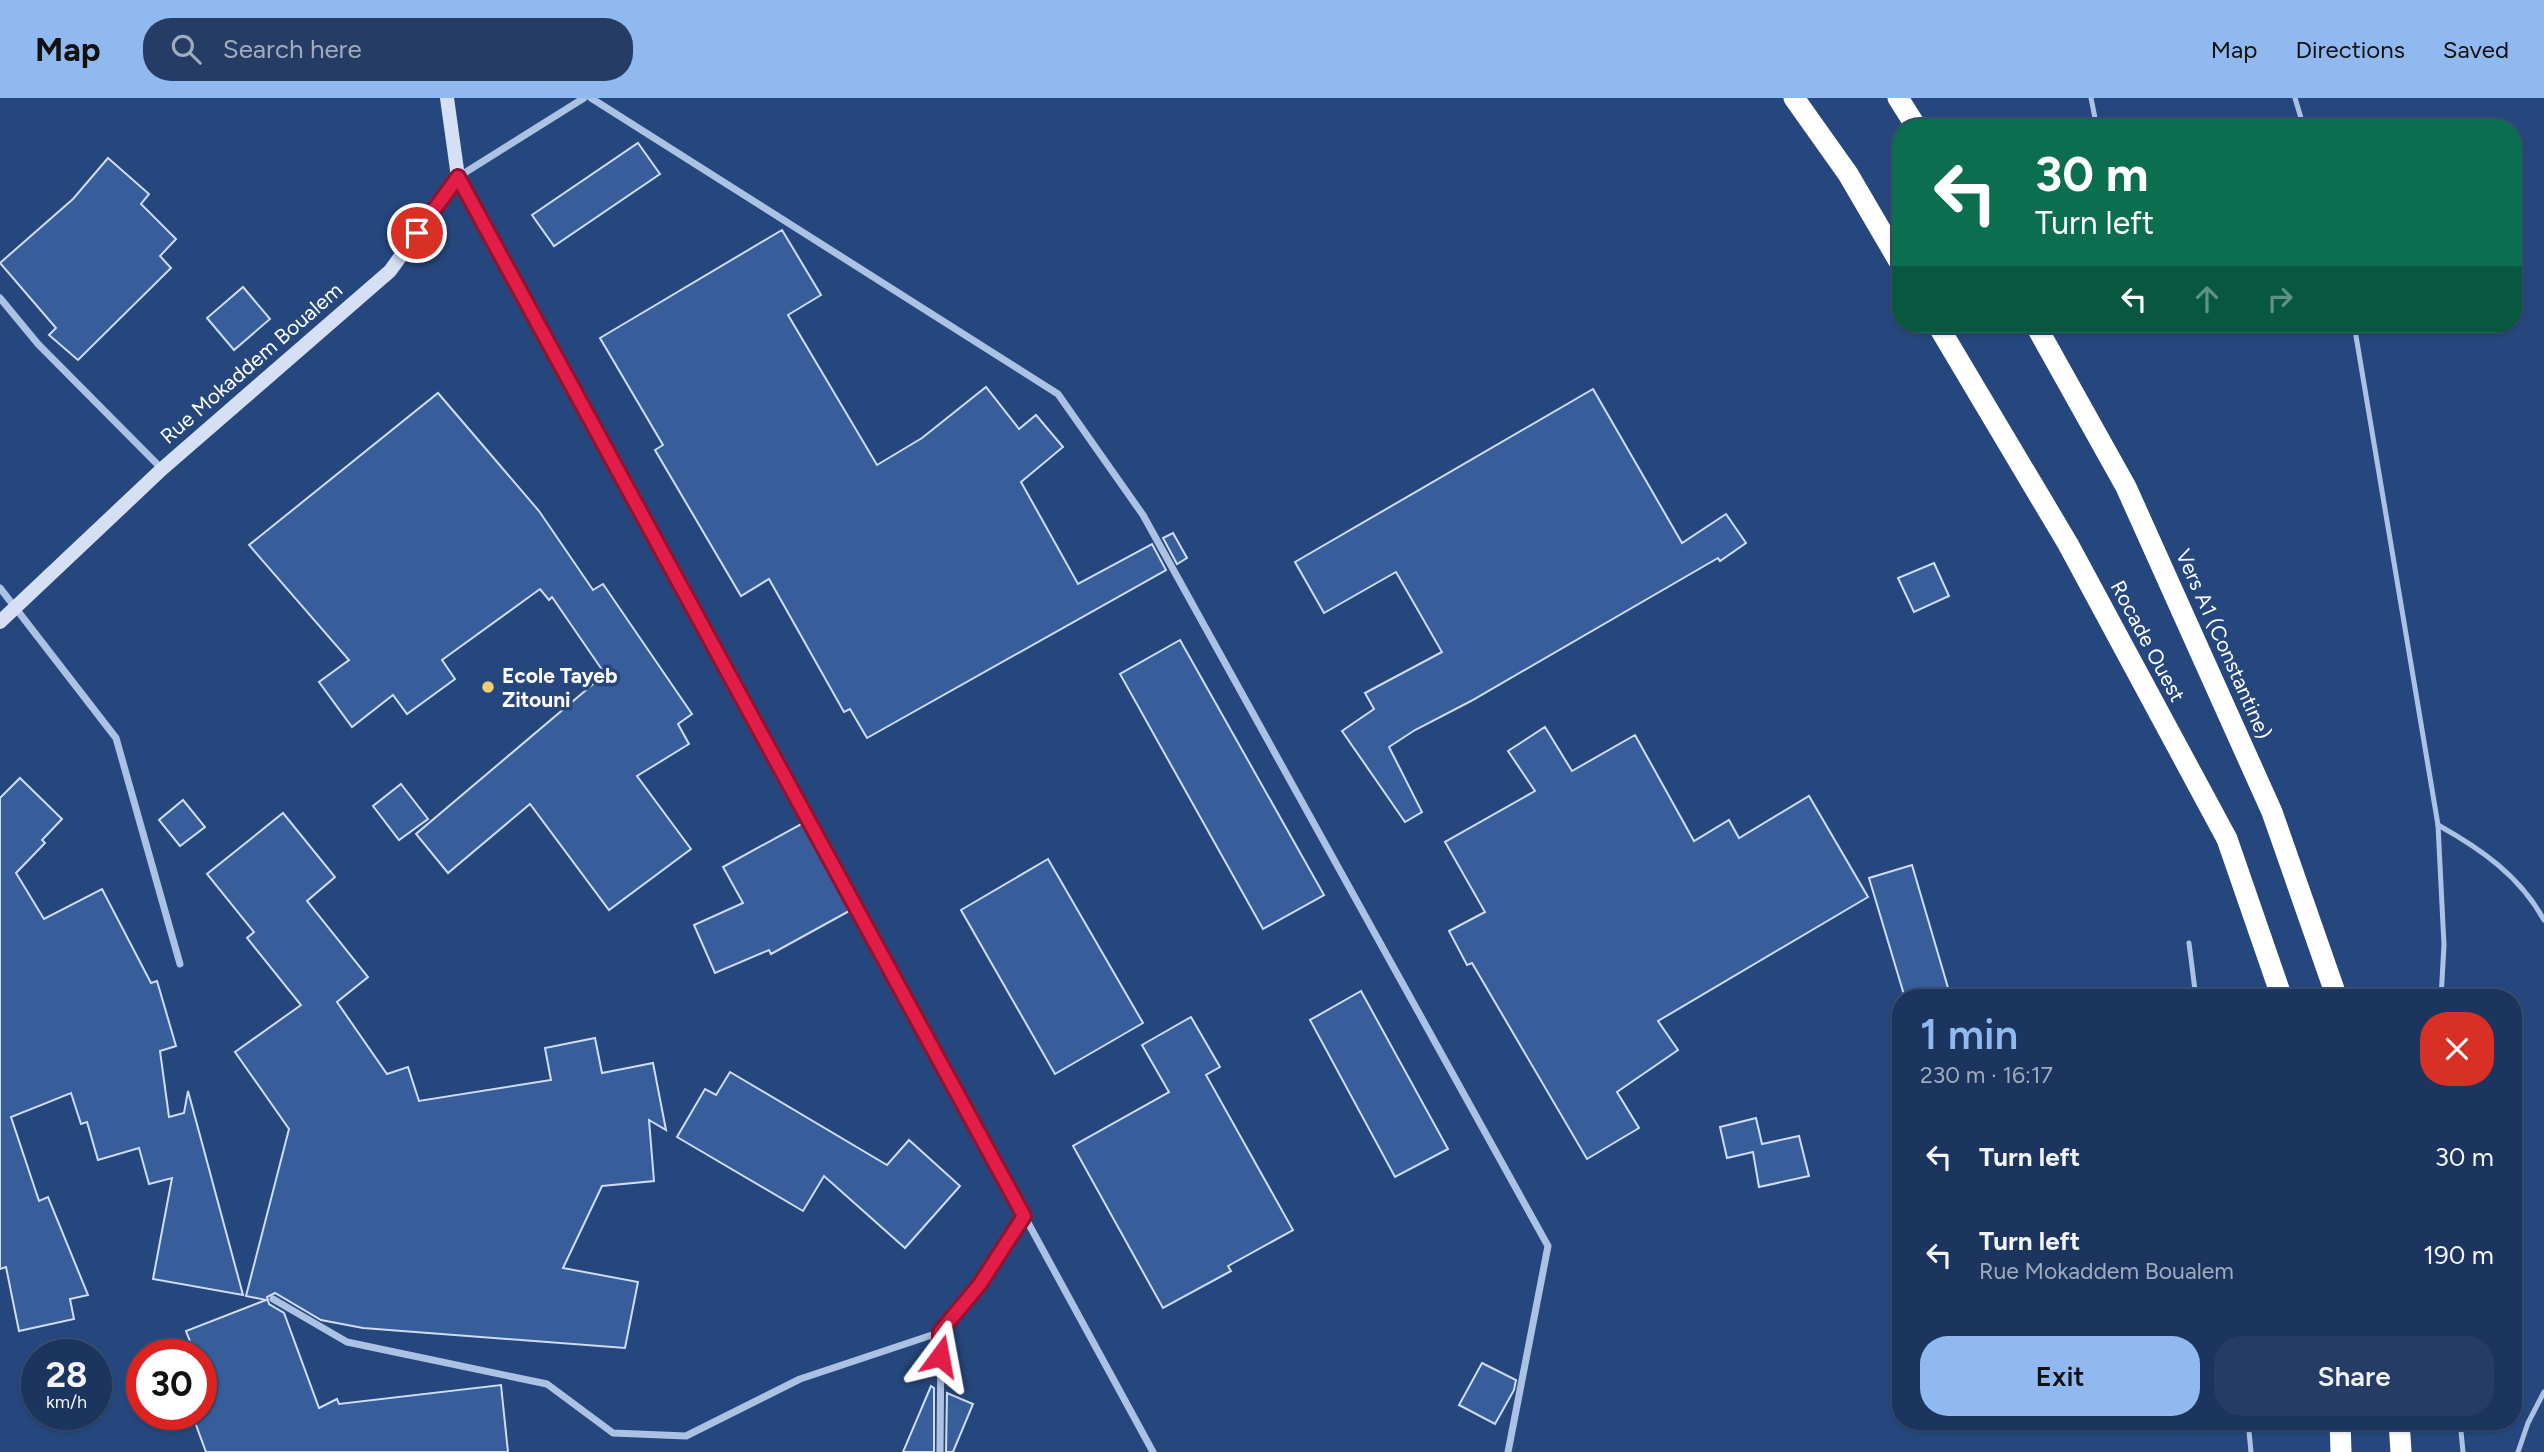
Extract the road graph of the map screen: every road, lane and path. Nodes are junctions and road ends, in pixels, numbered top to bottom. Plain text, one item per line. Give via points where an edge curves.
1 (447, 98) edge
2 (584, 98) edge
3 (591, 98) edge
4 (1794, 98) edge
5 (1898, 98) edge
6 (2091, 98) edge
7 (2295, 98) edge
8 (1911, 119) edge
9 (2095, 119) edge
10 (2301, 119) edge
11 (458, 177) junction
12 (1892, 250) edge
13 (0, 298) edge
14 (1942, 333) edge
15 (2040, 333) edge
16 (2356, 333) edge
17 (162, 469) junction
18 (0, 588) edge
19 (16, 607) junction
20 (0, 622) edge
21 (2438, 825) junction
22 (2544, 920) edge
23 (2189, 943) dead end
24 (180, 964) dead end
25 (2195, 989) edge
26 (2279, 989) edge
27 (2334, 989) edge
28 (2441, 989) edge
29 (1024, 1216) junction
30 (273, 1299) dead end
31 (940, 1332) junction
32 (2544, 1392) edge
33 (2249, 1430) edge
34 (2340, 1430) edge
35 (2400, 1430) edge
36 (2460, 1430) edge
37 (940, 1452) edge
38 (1153, 1452) edge
39 (1508, 1452) edge
40 (2251, 1452) edge
41 (2341, 1452) edge
42 (2401, 1452) edge
43 (2463, 1452) edge
44 (2518, 1452) edge

1 - 11 street
2 - 11 street
3 - 39 street via 1058,394 1143,515 1548,1246
4 - 12 highway
5 - 8 highway
6 - 9 lane
7 - 10 lane
11 - 17 street, Rue Mokaddem Boualem via 390,271
11 - 29 street
13 - 17 street via 38,344
14 - 26 highway, Rocade Ouest via 2068,544 2227,839
15 - 27 highway, Vers A1 (Constantine) via 2126,487 2273,812
16 - 21 lane
17 - 19 street, Rue Mokaddem Boualem
18 - 19 street
19 - 20 street, Rue Mokaddem Boualem
19 - 24 street via 116,738
21 - 22 lane via 2496,862
21 - 28 lane
23 - 25 lane
29 - 31 street via 980,1284
29 - 38 street
30 - 31 street via 347,1342 547,1384 613,1433 686,1436 800,1379
31 - 37 street
32 - 44 lane
33 - 40 lane
34 - 41 highway
35 - 42 highway
36 - 43 lane

